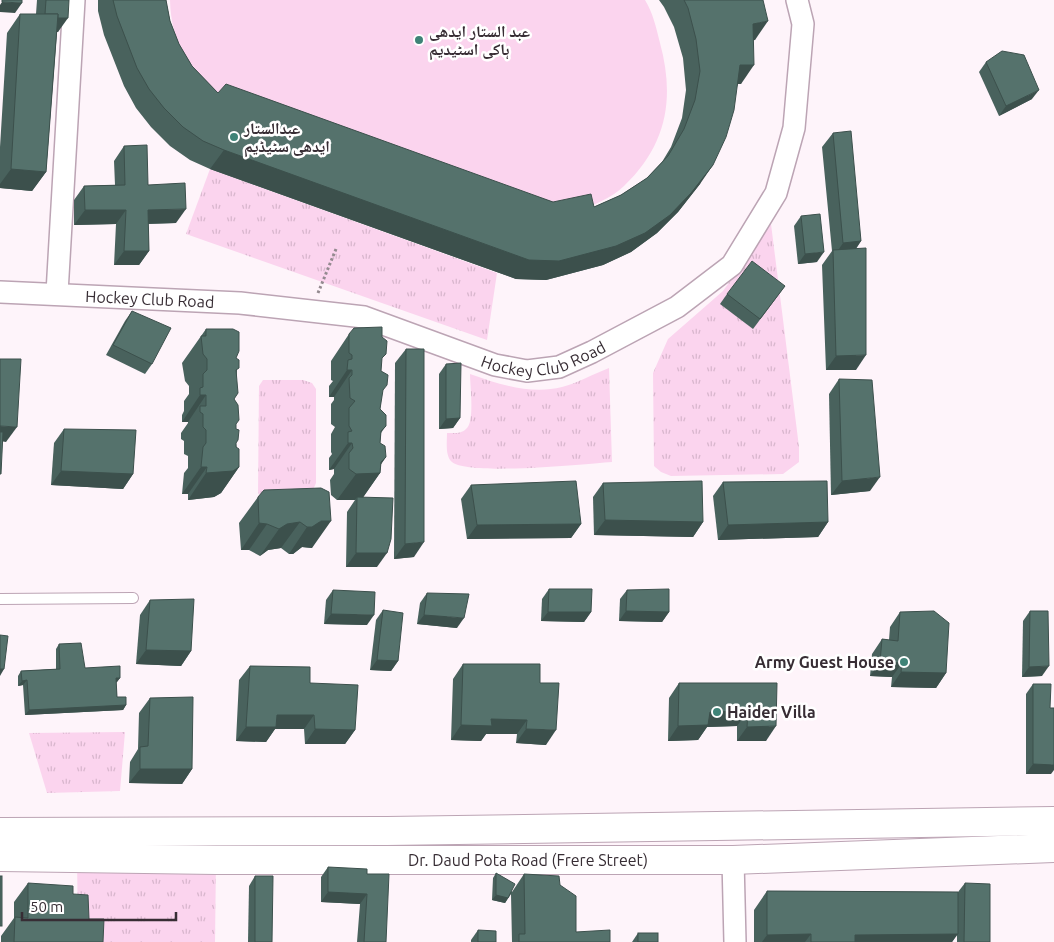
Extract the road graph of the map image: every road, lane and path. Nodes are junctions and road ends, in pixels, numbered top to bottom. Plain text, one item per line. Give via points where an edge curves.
1 (74, 0) edge
2 (797, 0) edge
3 (336, 249) dead end
4 (0, 292) edge
5 (57, 293) junction
6 (310, 312) junction
7 (133, 598) dead end
8 (0, 599) edge
9 (1054, 821) edge
10 (0, 832) edge
11 (1054, 848) edge
12 (0, 857) edge
13 (733, 860) junction
14 (735, 942) edge

1 - 5 street
2 - 6 street, Hockey Club Road via 803,24 794,128 776,193 732,264 677,307 559,367 527,371 495,365 364,317
3 - 6 path
4 - 5 street, Hockey Club Road
5 - 6 street, Hockey Club Road via 240,302
7 - 8 lane
9 - 10 main road, Dr. Daud Pota Road (Frere Street) via 378,831
11 - 13 main road, Dr. Daud Pota Road (Frere Street)
12 - 13 main road, Dr. Daud Pota Road (Frere Street)
13 - 14 street

